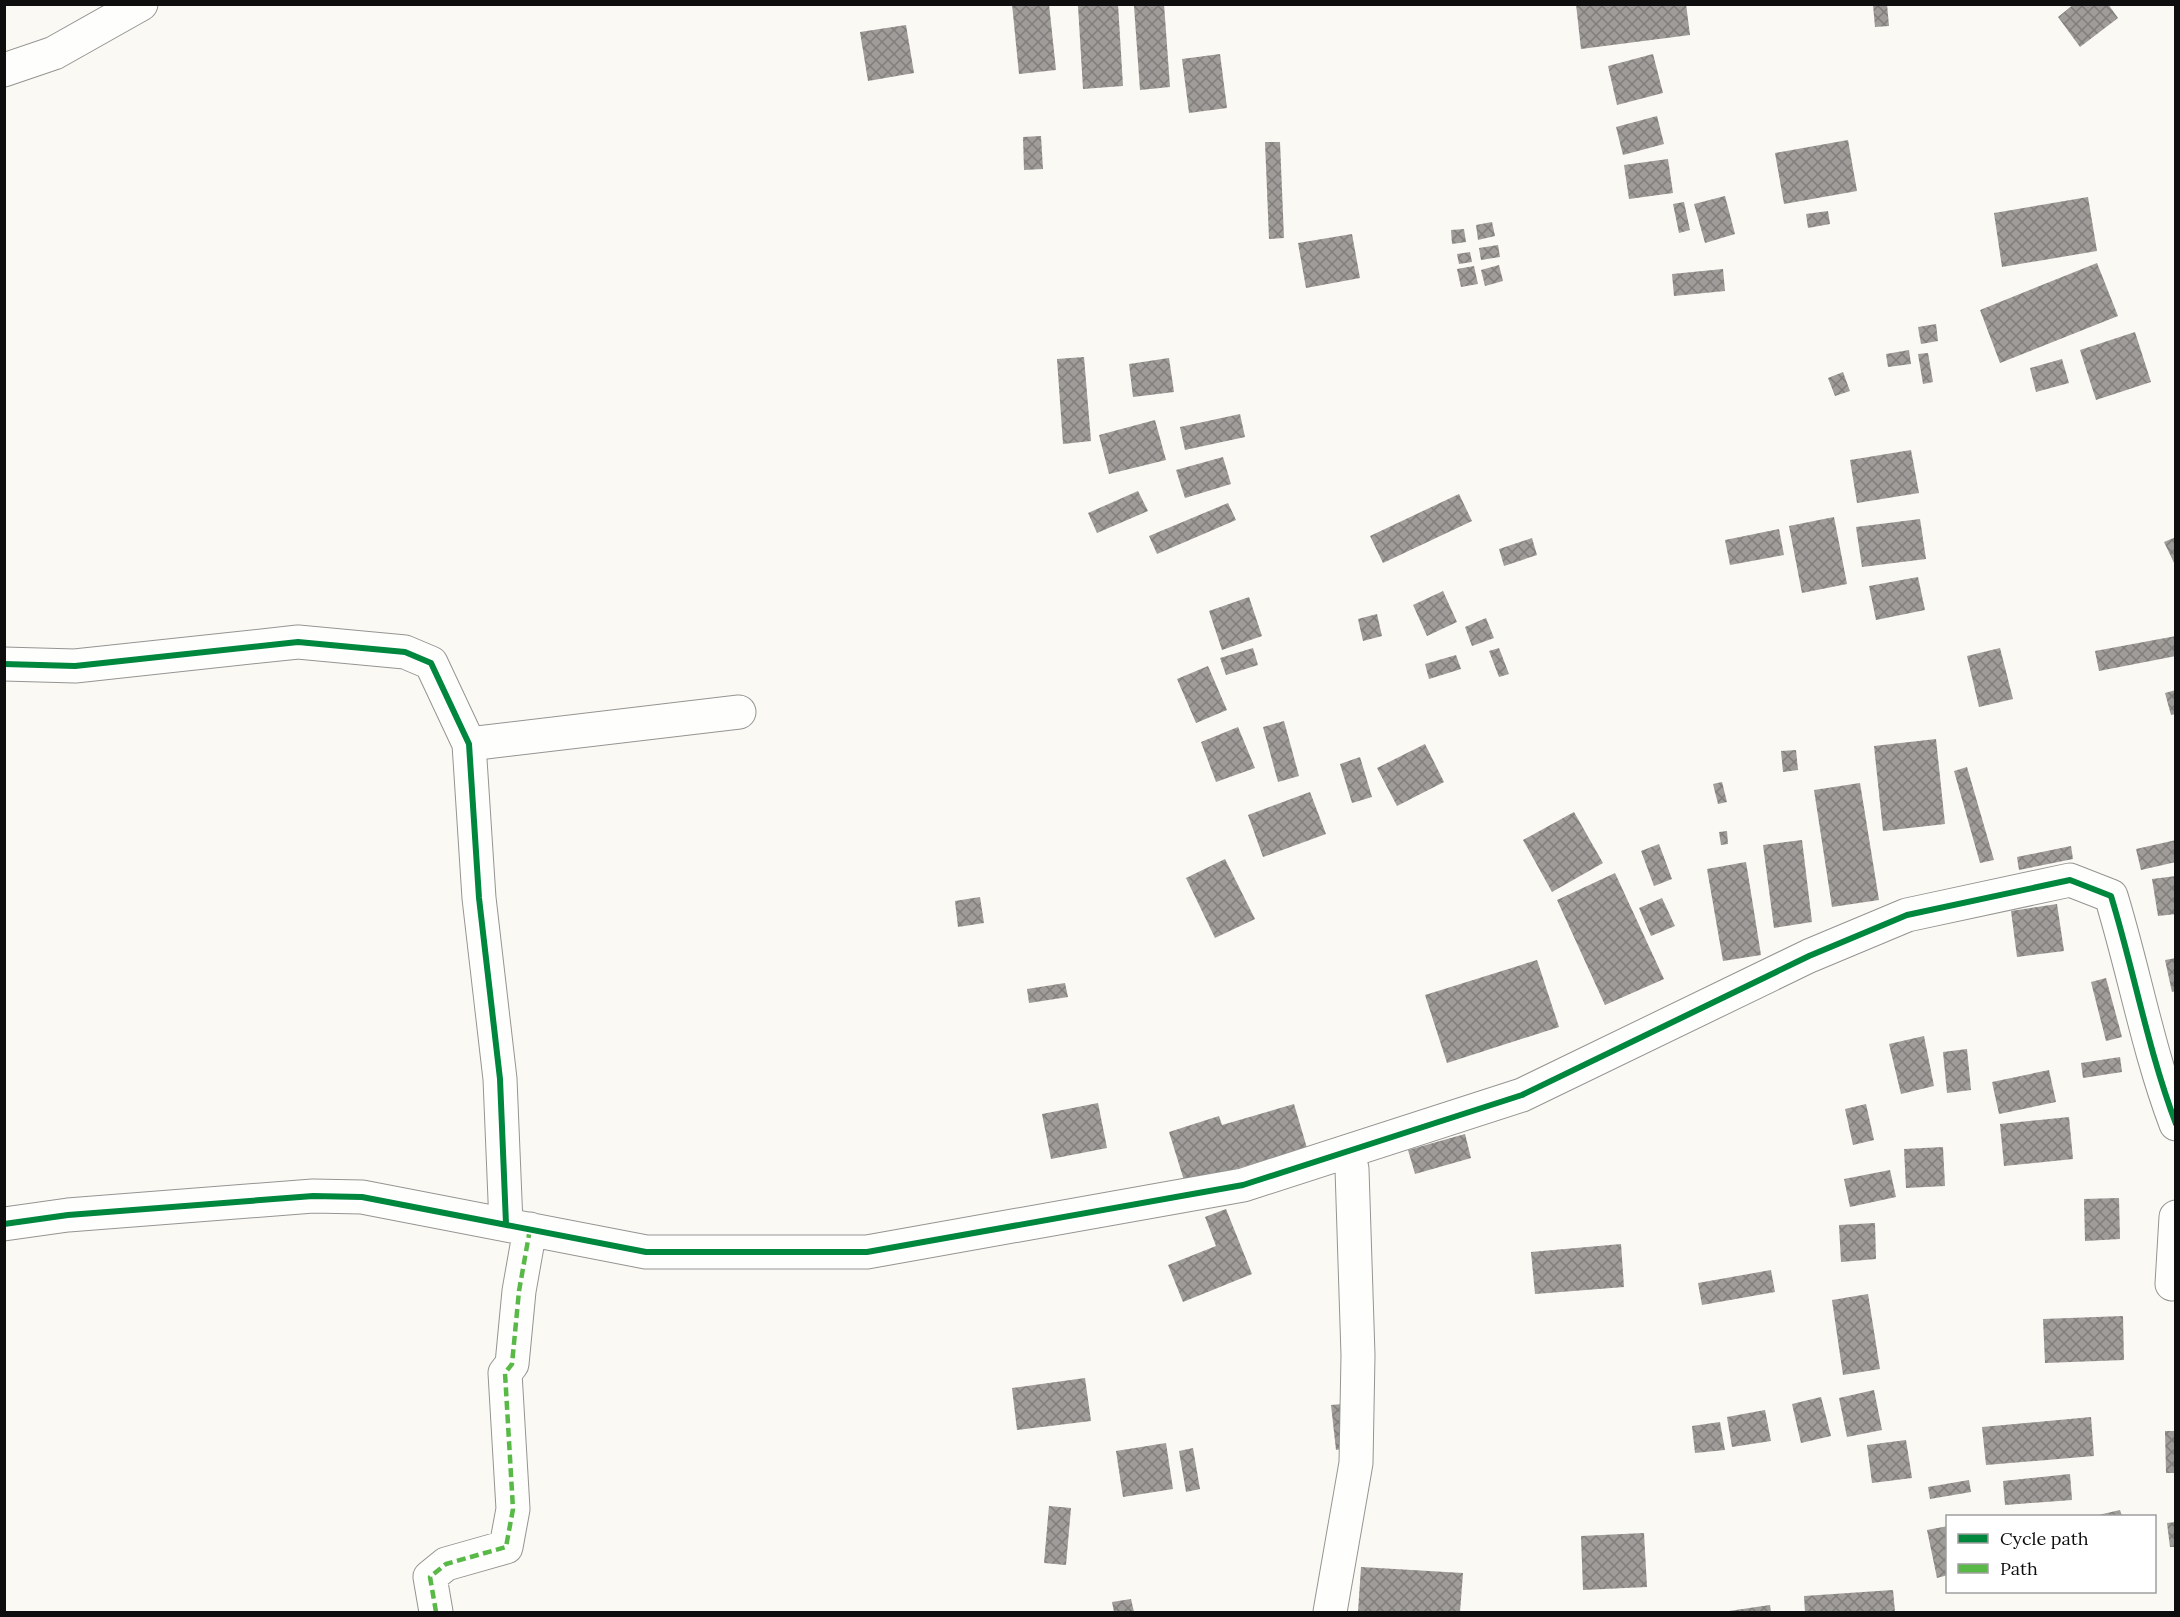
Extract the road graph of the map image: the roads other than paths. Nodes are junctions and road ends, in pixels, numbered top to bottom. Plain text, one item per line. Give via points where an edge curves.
1 (141, 4) edge
2 (4, 70) edge
3 (4, 664) edge
4 (738, 712) dead end
5 (469, 744) junction
6 (2175, 1124) edge
7 (1348, 1151) junction
8 (2175, 1217) edge
9 (4, 1224) edge
10 (518, 1226) junction
11 (2172, 1284) dead end
12 (436, 1612) edge
13 (1330, 1612) edge

1 - 2 street via 54,53
3 - 5 street via 75,666 298,642 405,652 431,663
4 - 5 street
5 - 10 street via 479,898
6 - 7 street via 2111,896 2070,880 1907,915 1809,956 1522,1095
7 - 10 street via 1243,1185 867,1252 646,1252
7 - 13 street via 1352,1168 1358,1355 1356,1463
8 - 11 street
9 - 10 street via 68,1215 313,1196 362,1197
10 - 12 street via 519,1291 512,1364 505,1373 513,1509 506,1547 446,1564 430,1577

